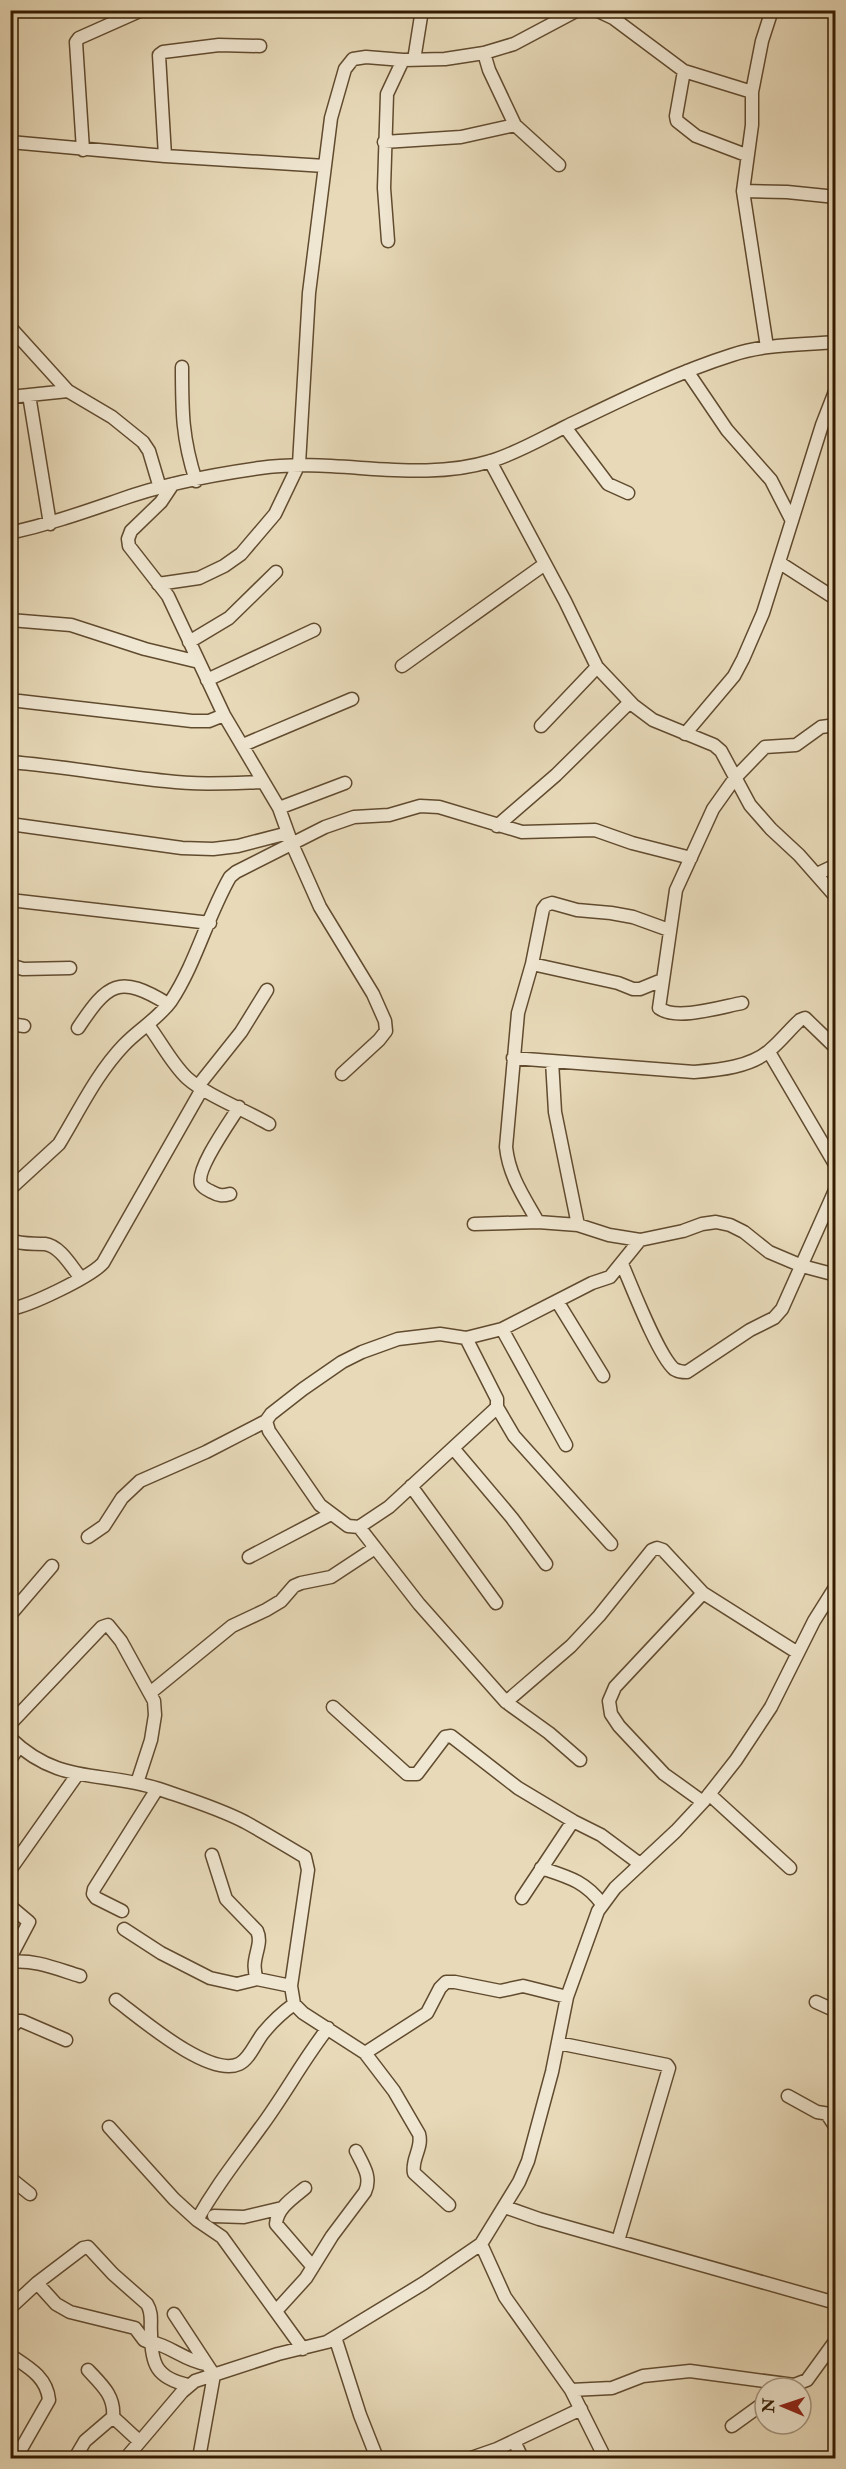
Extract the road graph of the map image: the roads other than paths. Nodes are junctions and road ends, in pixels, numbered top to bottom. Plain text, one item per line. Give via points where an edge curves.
1 (142, 10) edge
2 (423, 10) edge
3 (578, 10) edge
4 (596, 10) edge
5 (772, 10) edge
6 (260, 46) dead end
7 (484, 53) junction
8 (408, 60) junction
9 (684, 71) junction
10 (752, 92) junction
11 (515, 125) junction
12 (10, 142) edge
13 (384, 142) junction
14 (83, 150) junction
15 (746, 155) junction
16 (165, 156) junction
17 (559, 165) dead end
18 (325, 166) junction
19 (743, 191) junction
20 (836, 197) edge
21 (388, 241) dead end
22 (10, 327) edge
23 (836, 342) edge
24 (767, 347) junction
25 (182, 367) dead end
26 (687, 371) junction
27 (836, 390) edge
28 (68, 391) junction
29 (29, 395) junction
30 (10, 397) edge
31 (565, 427) junction
32 (490, 461) junction
33 (299, 464) junction
34 (196, 481) junction
35 (173, 484) junction
36 (160, 488) junction
37 (628, 493) dead end
38 (792, 521) junction
39 (50, 524) junction
40 (10, 533) edge
41 (780, 563) junction
42 (545, 564) junction
43 (276, 572) dead end
44 (158, 584) junction
45 (836, 599) edge
46 (10, 620) edge
47 (314, 630) dead end
48 (189, 642) junction
49 (199, 662) junction
50 (402, 666) dead end
51 (597, 667) junction
52 (207, 680) junction
53 (352, 699) dead end
54 (19, 701) dead end
55 (630, 702) junction
56 (224, 715) junction
57 (836, 725) edge
58 (541, 726) dead end
59 (685, 735) junction
60 (243, 745) junction
61 (10, 762) edge
62 (735, 778) junction
63 (263, 782) junction
64 (345, 783) dead end
65 (279, 808) junction
66 (10, 824) edge
67 (498, 826) junction
68 (290, 838) junction
69 (691, 858) junction
70 (836, 865) edge
71 (817, 874) junction
72 (836, 897) edge
73 (10, 900) edge
74 (210, 923) junction
75 (669, 930) junction
76 (532, 964) junction
77 (10, 965) edge
78 (70, 968) dead end
79 (662, 980) junction
80 (267, 990) dead end
81 (742, 1003) dead end
82 (168, 1005) junction
83 (10, 1024) edge
84 (148, 1025) junction
85 (24, 1026) dead end
86 (78, 1028) dead end
87 (836, 1048) edge
88 (769, 1052) junction
89 (513, 1058) junction
90 (552, 1061) junction
91 (342, 1074) dead end
92 (200, 1088) junction
93 (239, 1107) junction
94 (269, 1124) dead end
95 (836, 1166) edge
96 (12, 1184) edge
97 (836, 1188) edge
98 (230, 1194) dead end
99 (538, 1222) junction
100 (474, 1224) dead end
101 (578, 1226) junction
102 (10, 1240) edge
103 (640, 1240) junction
104 (622, 1264) junction
105 (802, 1266) junction
106 (836, 1275) edge
107 (81, 1277) junction
108 (557, 1301) junction
109 (10, 1309) edge
110 (502, 1329) junction
111 (466, 1338) junction
112 (603, 1376) dead end
113 (497, 1407) junction
114 (266, 1422) junction
115 (566, 1445) dead end
116 (453, 1448) junction
117 (411, 1486) junction
118 (331, 1514) junction
119 (359, 1527) junction
120 (88, 1537) dead end
121 (611, 1544) dead end
122 (375, 1548) junction
123 (249, 1557) dead end
124 (546, 1564) dead end
125 (52, 1566) dead end
126 (836, 1586) edge
127 (703, 1593) junction
128 (496, 1603) dead end
129 (10, 1615) edge
130 (798, 1653) junction
131 (150, 1693) junction
132 (506, 1702) junction
133 (333, 1707) dead end
134 (10, 1724) edge
135 (15, 1742) edge
136 (10, 1760) edge
137 (580, 1760) dead end
138 (77, 1775) junction
139 (137, 1783) junction
140 (157, 1789) junction
141 (706, 1798) junction
142 (573, 1821) junction
143 (212, 1855) dead end
144 (640, 1864) junction
145 (541, 1868) junction
146 (790, 1868) dead end
147 (10, 1870) edge
148 (522, 1898) dead end
149 (603, 1904) junction
150 (10, 1906) edge
151 (122, 1911) dead end
152 (124, 1929) dead end
153 (10, 1960) edge
154 (80, 1976) dead end
155 (257, 1979) junction
156 (291, 1986) junction
157 (567, 1997) junction
158 (116, 2000) dead end
159 (816, 2002) dead end
160 (294, 2004) junction
161 (836, 2011) edge
162 (328, 2028) junction
163 (10, 2029) edge
164 (66, 2040) dead end
165 (558, 2043) junction
166 (365, 2053) junction
167 (788, 2096) dead end
168 (831, 2114) edge
169 (109, 2127) dead end
170 (836, 2128) edge
171 (356, 2151) dead end
172 (10, 2178) edge
173 (217, 2184) junction
174 (305, 2188) dead end
175 (30, 2194) dead end
176 (449, 2205) dead end
177 (505, 2207) junction
178 (282, 2208) junction
179 (214, 2216) junction
180 (197, 2220) junction
181 (212, 2230) junction
182 (618, 2241) junction
183 (481, 2244) junction
184 (314, 2267) junction
185 (37, 2283) junction
186 (836, 2303) edge
187 (10, 2308) edge
188 (276, 2311) junction
189 (174, 2314) dead end
190 (335, 2337) junction
191 (836, 2340) edge
192 (151, 2342) junction
193 (303, 2349) junction
194 (10, 2355) edge
195 (206, 2364) junction
196 (88, 2370) dead end
197 (214, 2375) junction
198 (810, 2376) edge
199 (753, 2381) edge
200 (188, 2385) junction
201 (571, 2390) junction
202 (581, 2409) junction
203 (753, 2411) edge
204 (113, 2417) junction
205 (732, 2426) dead end
206 (139, 2441) junction
207 (514, 2441) junction
208 (17, 2456) edge
209 (75, 2458) edge
210 (126, 2458) edge
211 (199, 2458) edge
212 (377, 2458) edge
213 (471, 2458) edge
214 (522, 2458) edge
215 (605, 2458) edge

1 - 14 street via 76,42
2 - 8 street
3 - 7 street via 514,44
4 - 9 street via 613,18
5 - 10 street
6 - 16 street via 219,45 159,55
7 - 8 street
7 - 11 street
8 - 13 street via 387,94
8 - 18 street via 366,57 353,59 345,69 331,118
9 - 10 street
9 - 15 street via 676,121 696,136
10 - 15 street via 752,126
11 - 13 street via 460,137
11 - 17 street
12 - 14 street
13 - 21 street
14 - 16 street
15 - 19 street
16 - 18 street
18 - 33 street via 309,292
19 - 20 street
19 - 24 street
22 - 28 street
23 - 24 street
24 - 26 street
25 - 34 street via 183,428
26 - 31 street
26 - 38 street via 727,430 771,480
27 - 38 street
28 - 29 street
28 - 36 street via 112,417 143,442
29 - 30 street
29 - 39 street
31 - 32 street
31 - 37 street via 608,484
32 - 33 street via 418,470
32 - 42 street
33 - 34 street
33 - 44 street via 275,514 241,554 199,578
34 - 35 street
35 - 36 street
35 - 44 street via 128,538 135,557
36 - 39 street
38 - 41 street
39 - 40 street
41 - 45 street
41 - 59 street via 739,668
42 - 50 street
42 - 51 street
43 - 48 street via 229,618
44 - 48 street via 168,596
46 - 49 street via 71,625
47 - 52 street
48 - 49 street
49 - 52 street
51 - 55 street
51 - 58 street
52 - 56 street
53 - 60 street
54 - 56 street via 192,721 210,721
55 - 59 street via 653,720
55 - 67 street
56 - 60 street
57 - 62 street via 821,727 796,745 768,746
59 - 62 street via 721,751
60 - 63 street
61 - 63 street via 167,781
62 - 69 street via 713,809
62 - 71 street via 750,805
63 - 65 street
64 - 65 street
65 - 68 street
66 - 68 street via 192,849
67 - 68 street via 439,807 420,806 389,815 354,817
67 - 69 street via 522,832 595,830
68 - 74 street via 236,872 224,886
68 - 91 street via 320,907 385,1021 386,1031 379,1040
69 - 75 street via 676,890
70 - 71 street
71 - 72 street
73 - 74 street
74 - 82 street via 191,967
75 - 76 street via 633,917 552,903 543,909
75 - 79 street
76 - 79 street via 640,990
76 - 89 street via 518,1013
77 - 78 street via 23,969
79 - 81 street via 658,1004 669,1013
80 - 92 street
82 - 84 street
82 - 86 street via 145,990 114,987 101,996
83 - 85 street
84 - 92 street via 180,1071
84 - 96 street via 125,1043 105,1067 51,1155
87 - 88 street via 805,1018
88 - 90 street via 743,1064 694,1072
88 - 95 street
89 - 90 street
89 - 99 street via 508,1166
90 - 101 street via 555,1112
92 - 93 street
92 - 107 street via 103,1263
93 - 94 street
93 - 98 street via 200,1177 204,1188 217,1195
97 - 105 street
99 - 100 street
99 - 101 street
101 - 103 street
102 - 107 street via 51,1246
103 - 104 street
103 - 105 street via 716,1222 744,1232 769,1252
104 - 105 street via 661,1349 673,1368 681,1372 774,1318
104 - 108 street via 610,1277
105 - 106 street
107 - 109 street
108 - 110 street
108 - 112 street
110 - 111 street
110 - 115 street
111 - 113 street via 497,1399
111 - 114 street via 418,1336 362,1352 303,1389
113 - 116 street
113 - 121 street via 514,1436
114 - 118 street via 320,1505
114 - 120 street via 140,1481 122,1498 104,1526
116 - 117 street
116 - 124 street
117 - 119 street via 390,1507
117 - 128 street
118 - 119 street via 348,1526
118 - 123 street
119 - 122 street
122 - 131 street via 331,1577 294,1586 266,1610 232,1626
122 - 132 street
125 - 129 street
126 - 130 street
127 - 130 street
127 - 132 street via 663,1550 652,1550 571,1646
127 - 141 street via 615,1688 609,1701 619,1726 664,1774
130 - 141 street via 752,1737
131 - 134 street via 121,1641 105,1625
131 - 139 street via 155,1715
132 - 137 street
133 - 142 street via 407,1774 417,1774 445,1737 451,1736 518,1788
135 - 136 street
135 - 138 street via 34,1759
138 - 139 street
138 - 147 street
139 - 140 street
140 - 151 street via 94,1889 96,1898
140 - 156 street via 243,1821 305,1857 308,1870
141 - 144 street
141 - 146 street
142 - 144 street via 610,1841
142 - 145 street
143 - 155 street via 226,1899 260,1936 253,1965
144 - 149 street
145 - 148 street
145 - 149 street via 570,1877 592,1890
149 - 157 street
150 - 153 street via 29,1922
152 - 155 street via 210,1978 237,1984
153 - 154 street via 37,1963
155 - 156 street
156 - 160 street
157 - 165 street
157 - 166 street via 523,1986 500,1991 446,1982 427,2013
158 - 160 street via 182,2049 201,2059 230,2066 243,2061 263,2033
159 - 161 street
160 - 162 street
162 - 166 street
162 - 173 street
163 - 164 street via 22,2021
165 - 177 street via 528,2162
165 - 182 street via 669,2068
166 - 176 street via 394,2091 419,2134 414,2173
167 - 168 street via 817,2112
168 - 170 street
169 - 180 street via 155,2180
171 - 184 street via 368,2175 368,2186
172 - 175 street
173 - 179 street
173 - 180 street
174 - 178 street
177 - 182 street
177 - 183 street
178 - 179 street via 244,2217
178 - 184 street via 277,2217 279,2229
179 - 181 street
180 - 181 street
181 - 188 street via 222,2237
182 - 186 street
183 - 190 street
183 - 201 street via 505,2297
184 - 188 street
185 - 187 street
185 - 192 street via 56,2304 70,2312 135,2328 144,2340
185 - 192 street via 88,2247 147,2304 152,2316
188 - 193 street
189 - 195 street
190 - 193 street
190 - 212 street
191 - 198 street
192 - 195 street
192 - 200 street via 162,2375
193 - 197 street
194 - 208 street via 44,2382 49,2400
195 - 197 street
196 - 204 street via 108,2392
197 - 200 street
197 - 211 street
199 - 201 street via 690,2371 643,2376 612,2388
200 - 206 street
201 - 202 street
202 - 207 street
202 - 215 street
203 - 205 street
204 - 206 street
204 - 209 street via 85,2441
206 - 210 street
207 - 213 street
207 - 214 street

